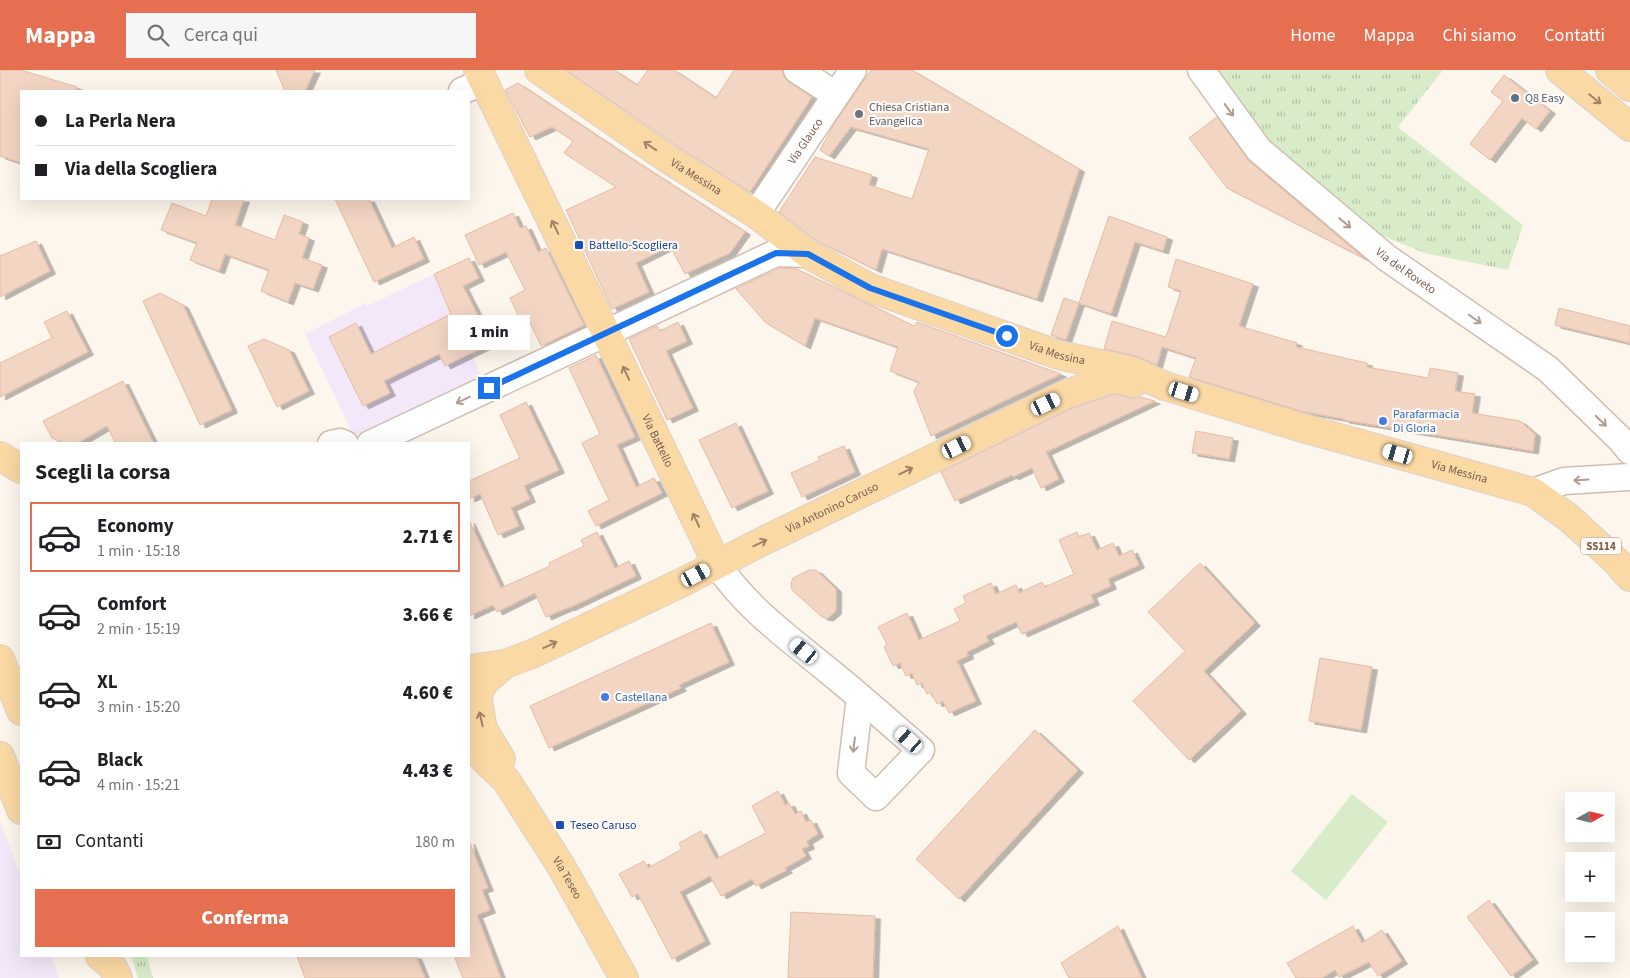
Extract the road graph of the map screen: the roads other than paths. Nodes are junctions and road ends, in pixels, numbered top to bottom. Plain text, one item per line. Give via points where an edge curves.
1 (539, 70) edge
2 (797, 70) edge
3 (853, 70) edge
4 (1201, 70) edge
5 (1560, 70) edge
6 (1610, 70) edge
7 (474, 81) edge
8 (1630, 87) edge
9 (836, 95) junction
10 (1630, 127) edge
11 (756, 214) junction
12 (808, 254) junction
13 (606, 333) junction
14 (1059, 355) junction
15 (1165, 386) junction
16 (1064, 395) junction
17 (374, 442) edge
18 (1630, 451) edge
19 (0, 456) edge
20 (0, 468) edge
21 (20, 468) edge
22 (20, 476) edge
23 (1630, 477) edge
24 (1534, 492) junction
25 (716, 564) junction
26 (1630, 577) edge
27 (0, 659) edge
28 (505, 664) junction
29 (470, 669) edge
30 (860, 697) junction
31 (20, 709) edge
32 (470, 741) edge
33 (0, 756) edge
34 (506, 780) junction
35 (20, 807) edge
36 (101, 957) edge
37 (123, 957) edge
38 (118, 978) edge
39 (129, 978) edge
40 (624, 978) edge

11 -> 1 main road, Via Messina via 665,157
2 - 9 street
3 - 9 street, Via Glauco
4 -> 18 street, Via del Roveto via 1259,150 1387,258 1548,369
5 -> 10 main road
6 - 8 main road
13 -> 7 main road, Via Battello
9 - 11 street, Via Glauco
11 - 12 main road, Via Messina
12 - 13 street via 776,253
12 - 14 main road, Via Messina via 870,288
13 -> 17 street
25 -> 13 main road, Via Battello
14 - 15 main road, Via Messina via 1132,371
14 - 16 main road via 1078,372 1078,378
15 - 16 main road, Via Antonino Caruso via 1115,378
15 - 24 main road, Via Messina
25 -> 16 main road, Via Antonino Caruso
19 - 21 main road
20 - 22 main road
23 -> 24 street via 1564,481
24 - 26 main road, SS114 via 1569,518
28 -> 25 main road, Via Antonino Caruso via 532,654
25 - 30 street, Via Battello via 730,584 762,617
27 - 31 main road
28 - 29 main road
34 -> 28 main road via 500,755 483,729 478,702 484,682
30 -> 30 street, Via Battello via 850,774 876,797 921,750
32 - 34 main road
33 - 35 main road
34 - 40 main road, Via Teseo via 561,866
36 - 38 main road via 112,966
37 - 39 main road

